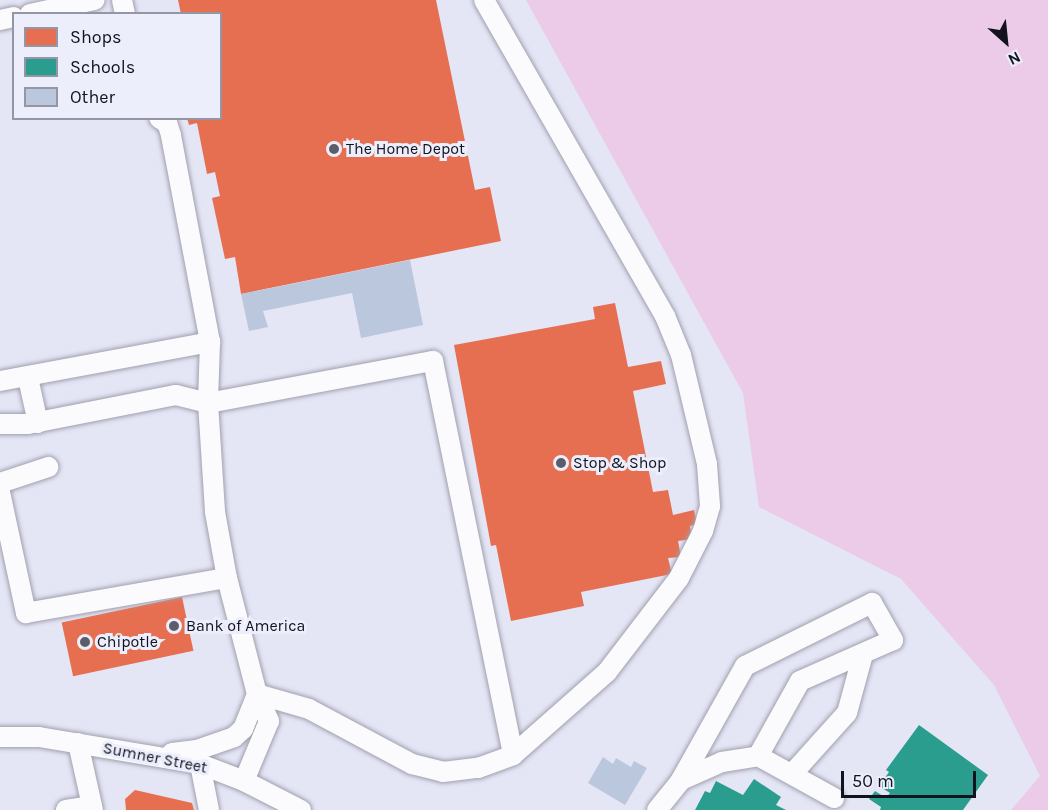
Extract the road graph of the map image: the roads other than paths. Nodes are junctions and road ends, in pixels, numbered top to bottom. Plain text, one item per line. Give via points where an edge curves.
1 (95, 0) edge
2 (484, 0) edge
3 (39, 12) edge
4 (162, 120) edge
5 (210, 342) junction
6 (28, 378) junction
7 (0, 381) edge
8 (208, 403) junction
9 (33, 423) junction
10 (0, 424) edge
11 (0, 437) edge
12 (48, 467) dead end
13 (0, 483) edge
14 (0, 492) edge
15 (227, 578) junction
16 (863, 654) junction
17 (257, 694) junction
18 (0, 737) edge
19 (78, 743) junction
20 (513, 755) junction
21 (151, 756) junction
22 (758, 756) junction
23 (200, 764) junction
24 (792, 774) junction
25 (681, 780) junction
26 (252, 785) junction
27 (834, 798) dead end
28 (93, 808) edge
29 (66, 810) edge
30 (209, 810) edge
31 (264, 810) edge
32 (301, 810) edge
33 (657, 810) edge

1 - 3 street
2 - 20 street via 665,315 681,355 707,464 710,506 688,561 647,624 607,672
4 - 5 street via 171,135
5 - 6 street
5 - 8 street
6 - 7 street
6 - 9 street
8 - 9 street via 176,396
8 - 15 street via 215,512
8 - 20 street via 433,362
9 - 10 street
9 - 11 street
12 - 13 street
14 - 15 street via 26,613
15 - 17 street
16 - 22 street via 800,681
16 - 24 street via 847,713
16 - 25 street via 893,640 872,603 745,666
17 - 20 street via 309,709 412,764 443,772 478,768
17 - 21 street via 243,729 234,737 197,750
17 - 26 street via 269,721
18 - 19 street, Sumner Street
19 - 21 street, Sumner Street
19 - 28 street
21 - 23 street, Sumner Street
22 - 24 street
22 - 25 street via 722,762
23 - 26 street, Sumner Street
23 - 30 street
24 - 27 street
25 - 33 street
26 - 31 street
26 - 32 street, Sumner Street
28 - 29 street

